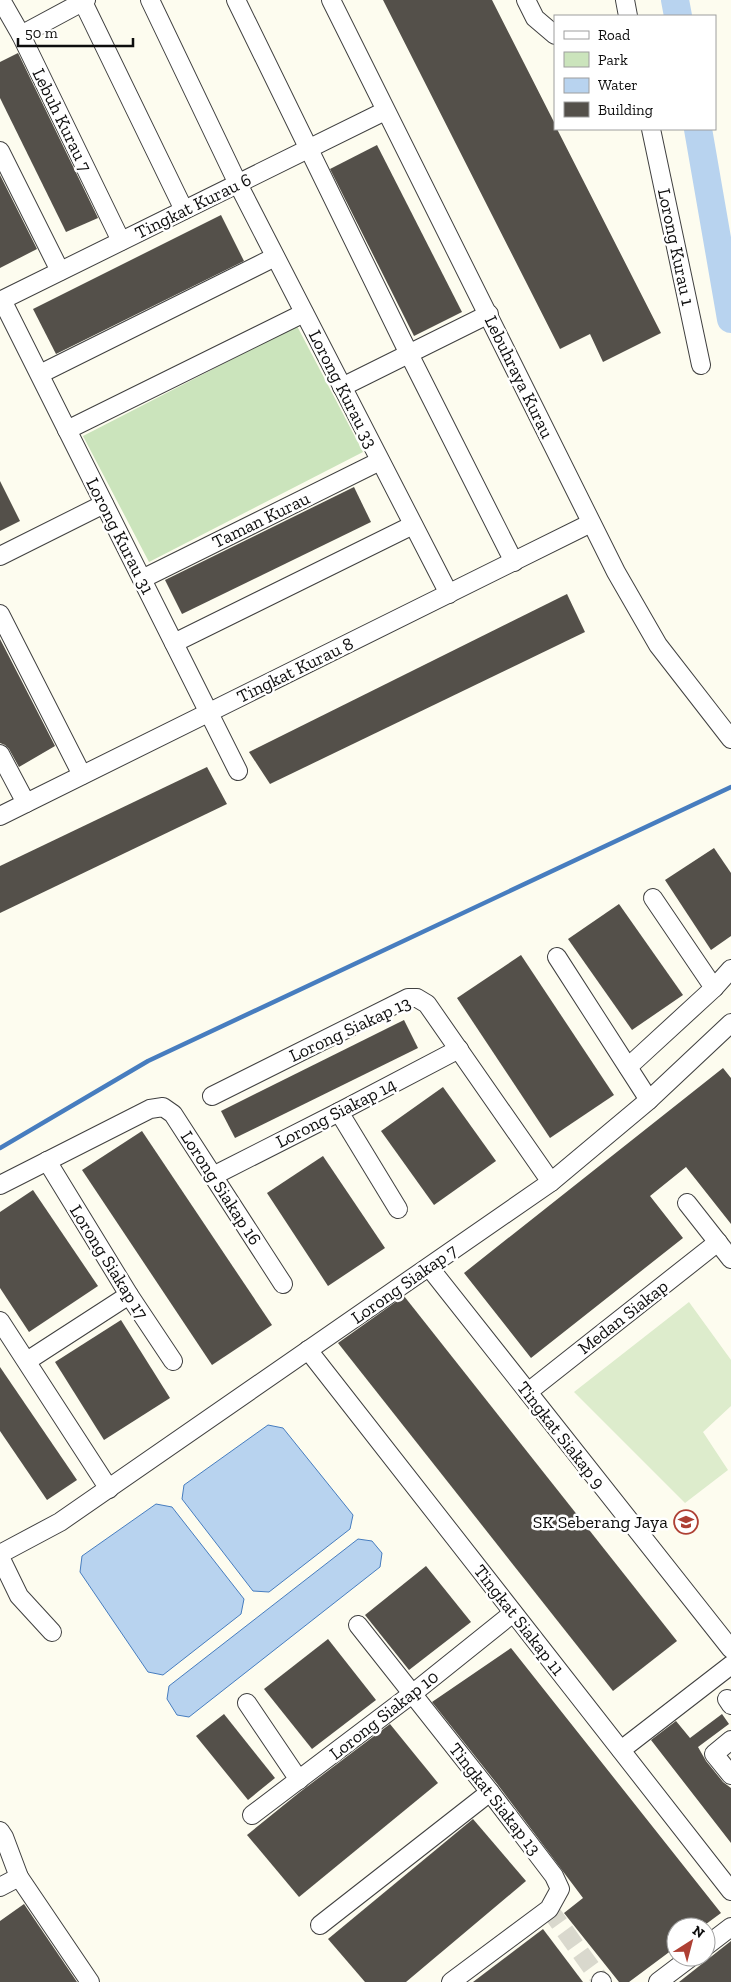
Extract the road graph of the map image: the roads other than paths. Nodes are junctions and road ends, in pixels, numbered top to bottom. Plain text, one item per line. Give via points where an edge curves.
1 (2, 0) edge
2 (150, 0) edge
3 (236, 0) edge
4 (331, 0) edge
5 (526, 0) edge
6 (625, 0) edge
7 (85, 1) edge
8 (628, 15) edge
9 (21, 35) junction
10 (554, 35) edge
11 (385, 111) junction
12 (651, 130) edge
13 (308, 149) junction
14 (0, 151) edge
15 (238, 184) junction
16 (184, 210) junction
17 (121, 241) junction
18 (275, 257) junction
19 (60, 271) junction
20 (1, 300) edge
21 (304, 313) junction
22 (489, 314) junction
23 (409, 354) junction
24 (701, 366) dead end
25 (40, 374) junction
26 (342, 387) junction
27 (68, 430) junction
28 (380, 461) junction
29 (104, 504) junction
30 (590, 523) junction
31 (413, 525) junction
32 (0, 556) edge
33 (514, 562) junction
34 (142, 578) junction
35 (448, 594) junction
36 (0, 614) edge
37 (174, 643) junction
38 (208, 713) junction
39 (731, 739) edge
40 (0, 754) edge
41 (238, 771) dead end
42 (82, 775) junction
43 (26, 803) junction
44 (0, 816) edge
45 (653, 898) dead end
46 (557, 957) dead end
47 (731, 969) edge
48 (714, 988) junction
49 (730, 1026) edge
50 (459, 1049) junction
51 (628, 1067) junction
52 (212, 1096) dead end
53 (649, 1100) junction
54 (339, 1112) junction
55 (47, 1160) junction
56 (213, 1176) junction
57 (551, 1182) junction
58 (0, 1185) edge
59 (687, 1203) dead end
60 (398, 1210) dead end
61 (718, 1242) junction
62 (731, 1259) edge
63 (429, 1267) junction
64 (283, 1284) dead end
65 (129, 1295) junction
66 (0, 1321) edge
67 (308, 1350) junction
68 (27, 1361) junction
69 (173, 1361) dead end
70 (528, 1392) junction
71 (109, 1488) junction
72 (0, 1556) edge
73 (513, 1613) junction
74 (358, 1625) dead end
75 (52, 1632) dead end
76 (731, 1649) edge
77 (731, 1665) edge
78 (412, 1694) junction
79 (247, 1703) dead end
80 (731, 1740) edge
81 (620, 1750) junction
82 (731, 1775) edge
83 (299, 1780) junction
84 (490, 1792) junction
85 (252, 1815) dead end
86 (2, 1843) edge
87 (0, 1867) edge
88 (19, 1877) junction
89 (0, 1887) edge
90 (731, 1891) edge
91 (320, 1926) dead end
92 (731, 1927) edge
93 (716, 1938) edge
94 (678, 1967) edge
95 (90, 1982) edge
96 (451, 1982) edge
97 (658, 1982) edge

1 - 9 street, Lebuh Kurau 7
2 - 15 street, Lorong Kurau 33
3 - 13 street
4 - 11 street, Lebuhraya Kurau
5 - 10 street via 535,18
6 - 8 street
7 - 9 street
7 - 16 street
9 - 17 street, Lebuh Kurau 7
11 - 13 street, Tingkat Kurau 6
11 - 22 street, Lebuhraya Kurau
12 - 24 street, Lorong Kurau 1
13 - 15 street, Tingkat Kurau 6
13 - 23 street
14 - 19 street
15 - 16 street, Tingkat Kurau 6
15 - 18 street, Lorong Kurau 33
16 - 17 street, Tingkat Kurau 6
17 - 19 street, Tingkat Kurau 6
18 - 21 street, Lorong Kurau 33
18 - 25 street
19 - 20 street, Tingkat Kurau 6
20 - 25 street, Lorong Kurau 31
21 - 26 street, Lorong Kurau 33
21 - 27 street
22 - 23 street
22 - 30 street, Lebuhraya Kurau
23 - 26 street
23 - 33 street
25 - 27 street, Lorong Kurau 31
26 - 28 street, Lorong Kurau 33
27 - 29 street, Lorong Kurau 31
28 - 31 street, Lorong Kurau 33
28 - 34 street, Taman Kurau
29 - 32 street
29 - 34 street, Lorong Kurau 31
30 - 33 street, Tingkat Kurau 8
30 - 39 street, Lebuhraya Kurau via 658,645
31 - 35 street, Lorong Kurau 33
31 - 37 street
33 - 35 street, Tingkat Kurau 8
34 - 37 street, Lorong Kurau 31
35 - 38 street, Tingkat Kurau 8
36 - 42 street
37 - 38 street, Lorong Kurau 31
38 - 41 street, Lorong Kurau 31
38 - 42 street, Tingkat Kurau 8
40 - 43 street
42 - 43 street, Tingkat Kurau 8
43 - 44 street, Tingkat Kurau 8
45 - 48 street
46 - 51 street
47 - 48 street
48 - 51 street
49 - 53 street, Lorong Siakap 7
50 - 52 street, Lorong Siakap 13 via 427,1004 417,998 408,998
50 - 54 street, Lorong Siakap 14
50 - 57 street, Lorong Siakap 13
51 - 53 street
53 - 57 street, Lorong Siakap 7
54 - 56 street, Lorong Siakap 14
54 - 60 street
55 - 56 street, Lorong Siakap 16 via 150,1109 163,1107 173,1114
55 - 58 street
55 - 65 street, Lorong Siakap 17
56 - 64 street, Lorong Siakap 16
57 - 63 street, Lorong Siakap 7
59 - 61 street
61 - 62 street
61 - 70 street, Medan Siakap
63 - 67 street, Lorong Siakap 7
63 - 70 street, Tingkat Siakap 9
65 - 68 street
65 - 69 street, Lorong Siakap 17
66 - 68 street
67 - 71 street, Lorong Siakap 7
67 - 73 street, Tingkat Siakap 11
68 - 71 street
70 - 76 street, Tingkat Siakap 9
71 - 72 street, Lorong Siakap 7 via 60,1522
72 - 75 street via 19,1596
73 - 78 street, Lorong Siakap 10
73 - 81 street, Tingkat Siakap 11
74 - 78 street, Tingkat Siakap 13
77 - 81 street
78 - 83 street, Lorong Siakap 10
78 - 84 street, Tingkat Siakap 13
79 - 83 street
80 - 82 street via 714,1754
81 - 90 street, Tingkat Siakap 11
83 - 85 street, Lorong Siakap 10
84 - 91 street
84 - 96 street, Tingkat Siakap 13 via 554,1876 560,1889 549,1909
86 - 88 street
87 - 88 street
88 - 89 street
88 - 95 street
92 - 93 street
94 - 97 street

